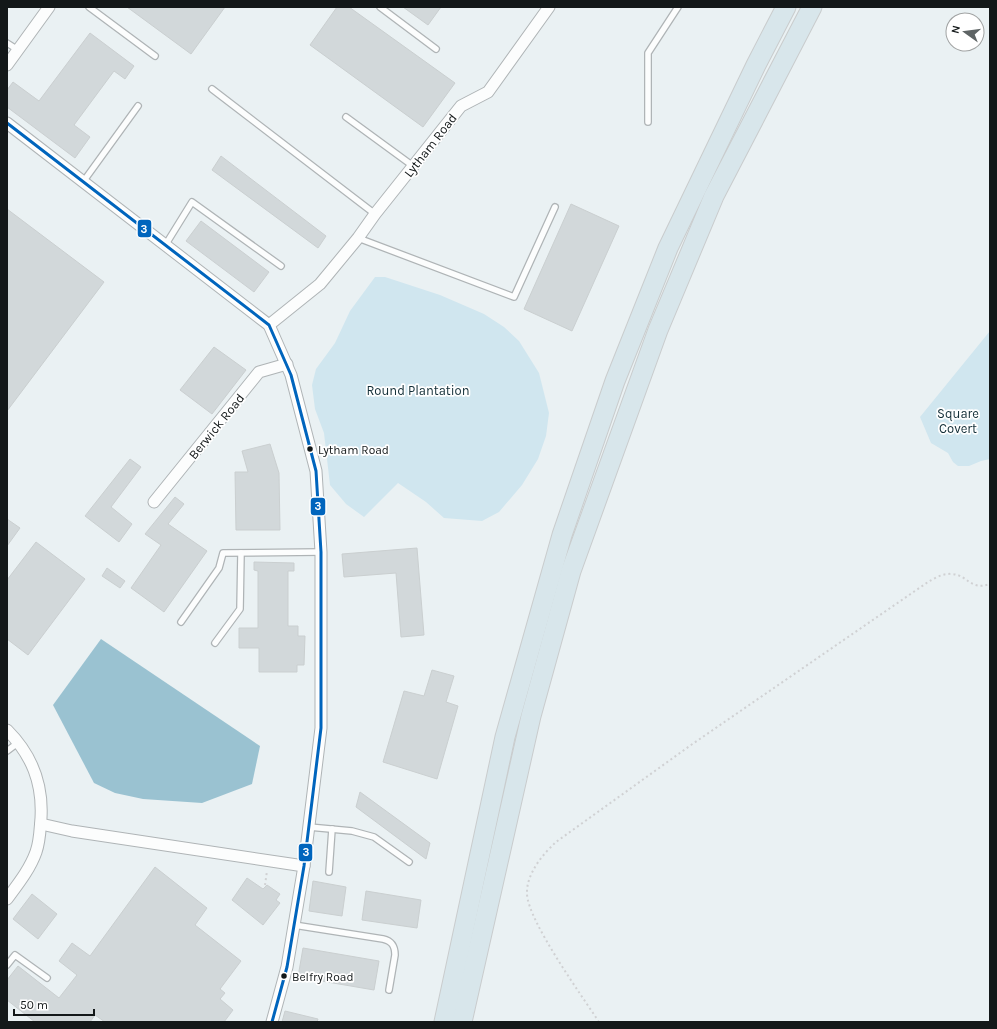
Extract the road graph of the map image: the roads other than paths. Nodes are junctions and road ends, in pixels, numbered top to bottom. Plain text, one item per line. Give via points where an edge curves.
1 (49, 7) edge
2 (89, 7) edge
3 (380, 7) edge
4 (549, 7) edge
5 (678, 7) edge
6 (786, 7) edge
7 (812, 7) edge
8 (7, 43) edge
9 (436, 49) dead end
10 (18, 50) junction
11 (155, 56) dead end
12 (7, 65) edge
13 (212, 89) dead end
14 (138, 106) dead end
15 (346, 118) dead end
16 (648, 122) dead end
17 (7, 123) edge
18 (414, 166) junction
19 (83, 182) junction
20 (555, 207) dead end
21 (375, 214) junction
22 (358, 238) junction
23 (166, 244) junction
24 (281, 266) dead end
25 (269, 325) junction
26 (287, 364) junction
27 (154, 502) dead end
28 (321, 552) junction
29 (241, 553) junction
30 (181, 622) dead end
31 (215, 644) dead end
32 (7, 730) edge
33 (19, 742) junction
34 (7, 751) edge
35 (41, 824) junction
36 (309, 827) junction
37 (332, 829) junction
38 (409, 862) dead end
39 (304, 866) junction
40 (329, 872) dead end
41 (7, 898) edge
42 (464, 921) junction
43 (293, 924) junction
44 (7, 965) edge
45 (47, 978) dead end
46 (389, 990) dead end
47 (464, 1018) edge
48 (272, 1022) edge
49 (431, 1022) edge
50 (444, 1022) edge

1 - 10 street
2 - 11 lane
3 - 9 lane
4 - 18 street, Lytham Road via 488,92 461,106
5 - 16 lane via 648,53
6 - 42 highway via 668,248 615,381 562,535 505,737
7 - 47 highway via 714,196 658,330 571,571 531,716
8 - 10 lane
10 - 12 street
13 - 21 lane
14 - 19 lane
15 - 18 lane
17 - 19 street
18 - 21 street, Lytham Road
19 - 23 street
20 - 22 lane via 514,297
21 - 22 street, Lytham Road
22 - 25 street, Lytham Road via 320,284
23 - 24 lane via 192,202
23 - 25 street
25 - 26 street
26 - 27 street, Berwick Road via 259,372
26 - 28 street via 316,471
28 - 29 lane
28 - 36 street via 321,728
29 - 30 lane via 223,553 219,568
29 - 31 lane via 240,609
32 - 33 street
33 - 34 lane
33 - 35 street via 35,769 40,784
35 - 39 street via 72,831
35 - 41 street via 36,852 25,874
36 - 37 lane
36 - 39 street
37 - 38 lane via 374,837
37 - 40 lane
39 - 43 street
42 - 49 highway via 440,977
42 - 50 highway
43 - 46 lane via 391,942 395,955
43 - 48 street via 287,967
44 - 45 lane via 15,955

